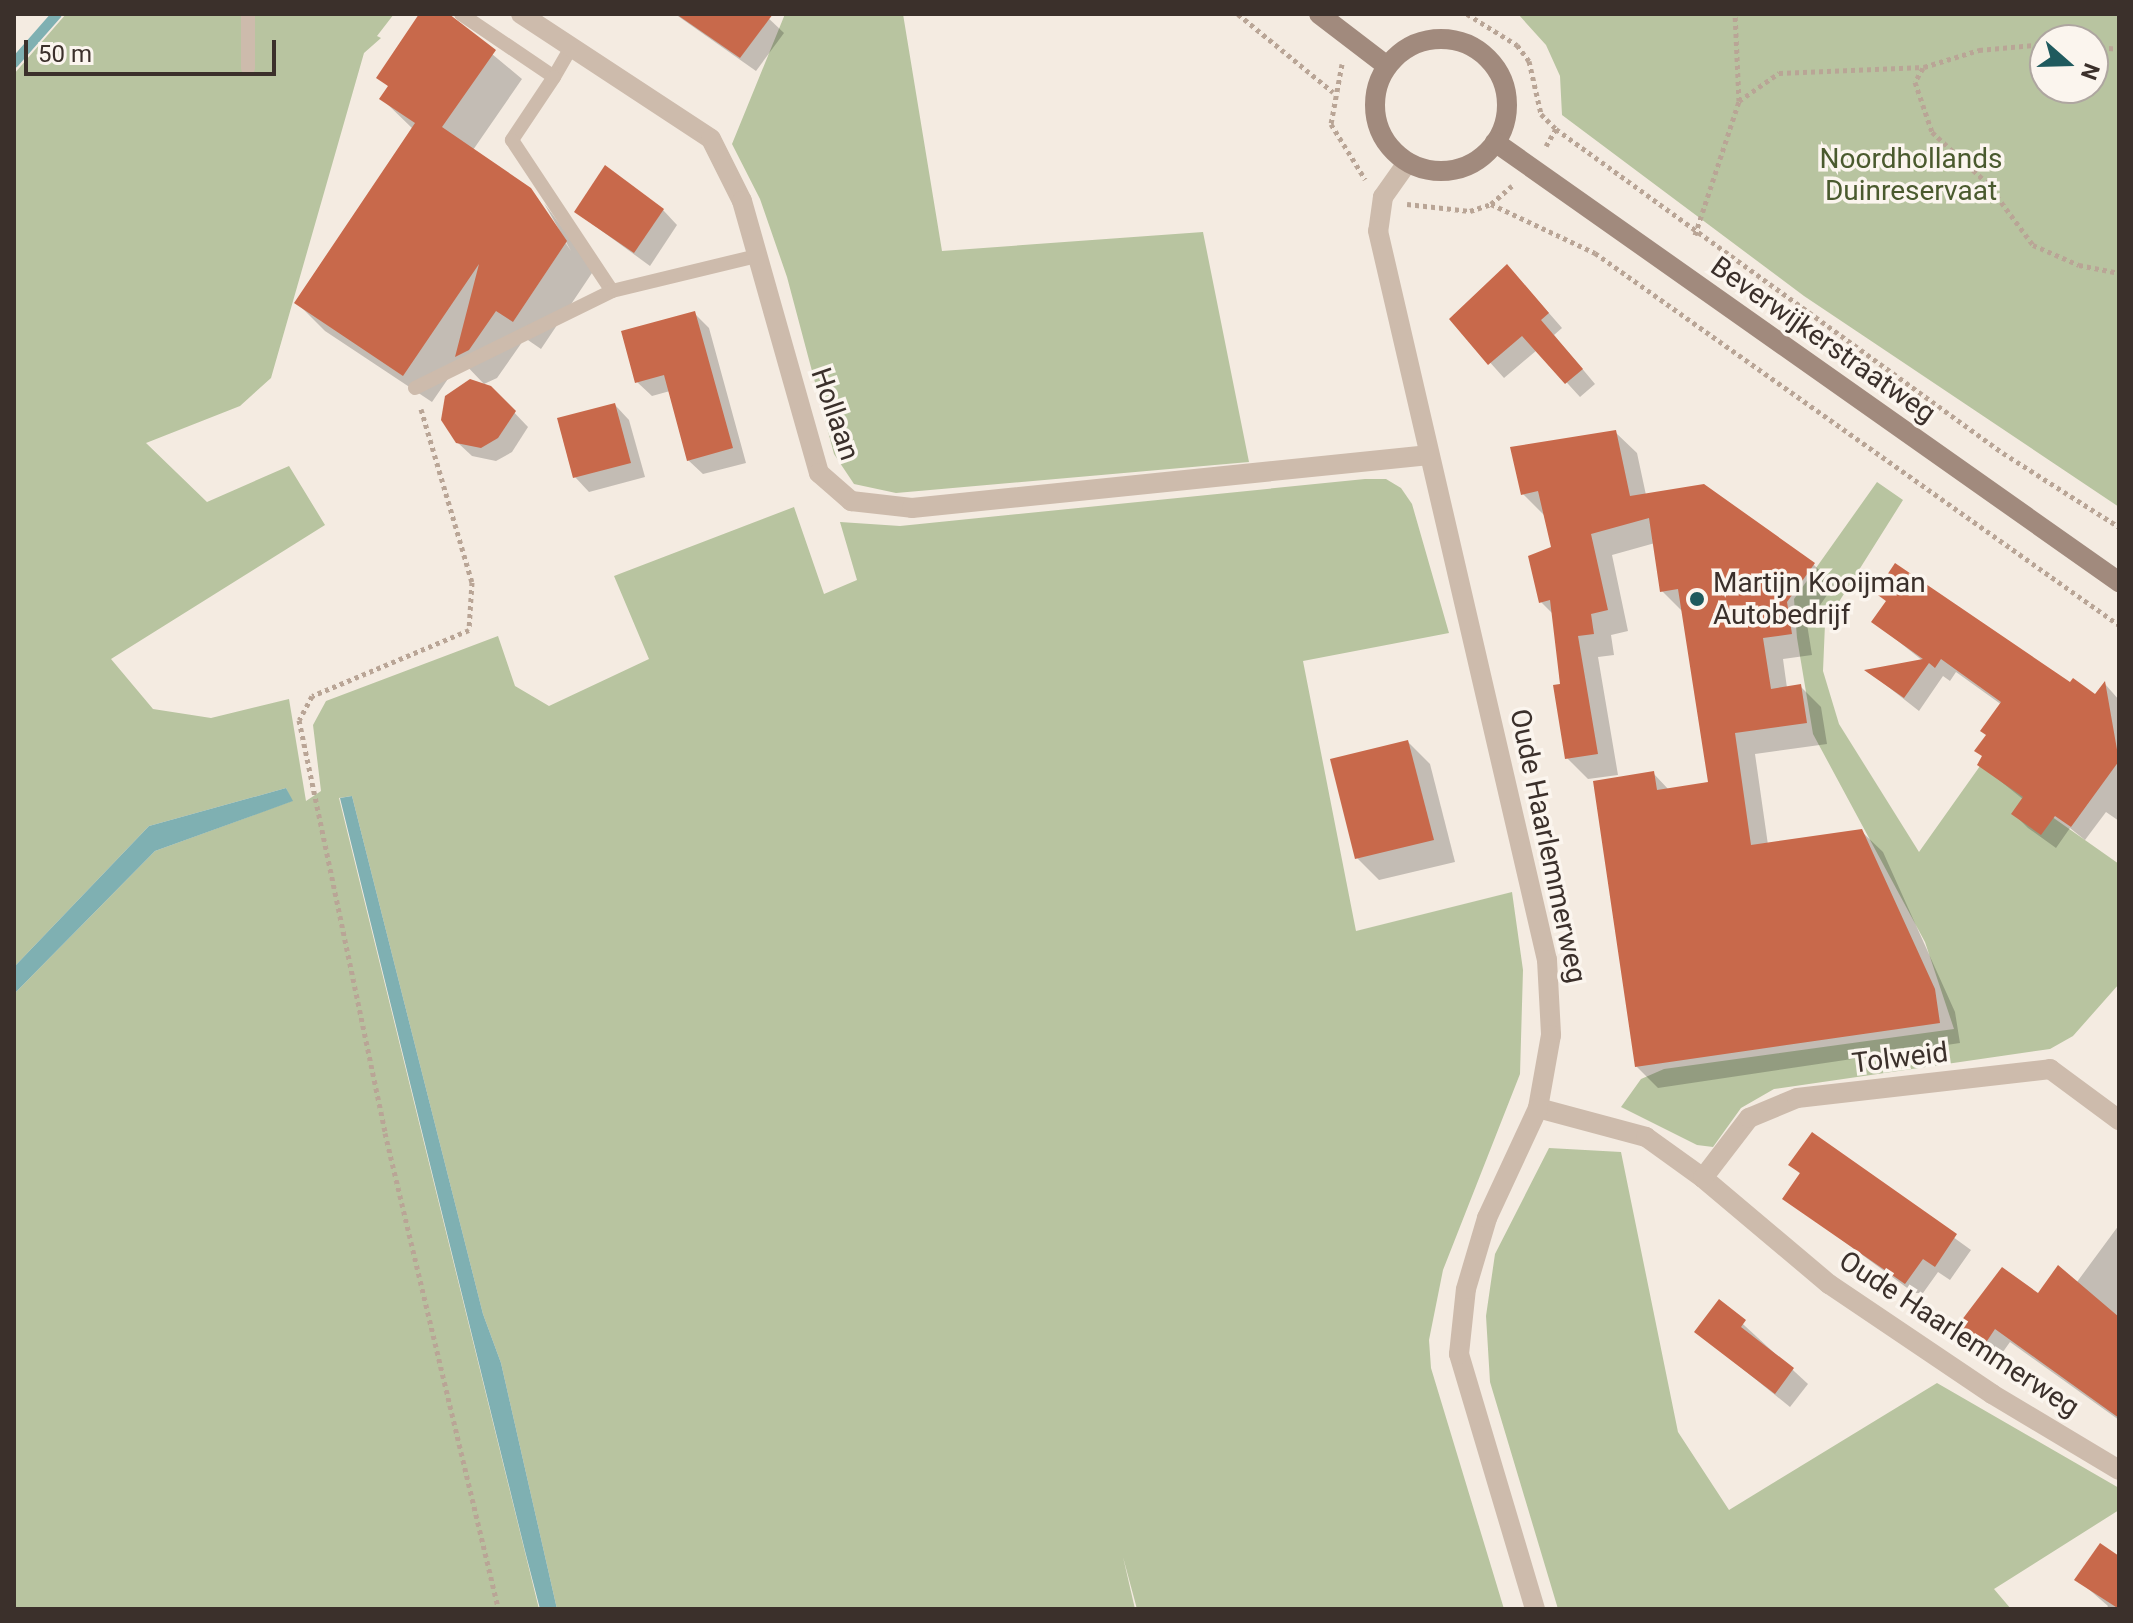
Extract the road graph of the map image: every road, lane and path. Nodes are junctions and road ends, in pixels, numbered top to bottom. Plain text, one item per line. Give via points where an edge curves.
1 (248, 14) edge
2 (461, 14) edge
3 (521, 14) edge
4 (1238, 14) edge
5 (1319, 14) edge
6 (1467, 14) edge
7 (1735, 14) edge
8 (1353, 36) junction
9 (2029, 45) edge
10 (570, 49) junction
11 (1387, 66) junction
12 (1924, 67) junction
13 (248, 68) dead end
14 (554, 77) junction
15 (1333, 92) junction
16 (1739, 101) junction
17 (1556, 129) junction
18 (1495, 142) junction
19 (1407, 163) junction
20 (1533, 170) junction
21 (1383, 197) junction
22 (1491, 204) junction
23 (1695, 235) junction
24 (757, 256) junction
25 (2119, 273) edge
26 (612, 291) junction
27 (415, 388) joint
28 (1429, 455) junction
29 (2119, 527) edge
30 (2119, 582) edge
31 (2119, 625) edge
32 (1538, 1108) junction
33 (2119, 1120) edge
34 (1703, 1178) junction
35 (2119, 1470) edge
36 (498, 1609) edge
37 (1535, 1609) edge

1 - 13 lane
2 - 14 lane
3 - 10 street, Hollaan
4 - 15 path
5 - 8 main road
6 - 17 path via 1504,32 1523,53 1535,79 1541,114
7 - 16 path
8 - 11 main road
8 - 15 path
9 - 12 path via 1979,50
10 - 14 lane
10 - 24 street, Hollaan via 711,139 742,201
11 - 18 main road via 1402,51 1430,40 1461,42 1479,51 1494,65 1506,93 1504,124
11 - 19 main road via 1375,103 1377,123
12 - 16 path via 1779,73
12 - 25 path via 1915,82 1932,132 1987,183 2033,245 2079,265
14 - 26 lane via 512,140
15 - 21 path via 1331,124 1357,172
16 - 23 path
17 - 20 path
17 - 23 path, Beverwijkerstraatweg
18 - 19 main road via 1468,166 1451,171
18 - 20 main road, Beverwijkerstraatweg
19 - 21 street, Oude Haarlemmerweg
20 - 22 path
20 - 30 main road, Beverwijkerstraatweg
21 - 22 path via 1427,210 1470,211
21 - 28 street, Oude Haarlemmerweg via 1378,231
22 - 31 path via 1595,253
23 - 29 path, Beverwijkerstraatweg via 2003,453
24 - 26 lane
24 - 28 street, Hollaan via 819,473 851,501 912,508
26 - 27 lane
27 - 36 path via 472,582 469,630 312,696 299,720 385,1133
28 - 32 street, Oude Haarlemmerweg via 1547,960 1551,1035
32 - 34 street, Oude Haarlemmerweg via 1646,1137
32 - 37 street via 1487,1218 1466,1289 1459,1354
33 - 34 street, Tolweid via 2050,1069 1797,1098 1749,1118
34 - 35 street, Oude Haarlemmerweg via 1829,1284 1992,1394

